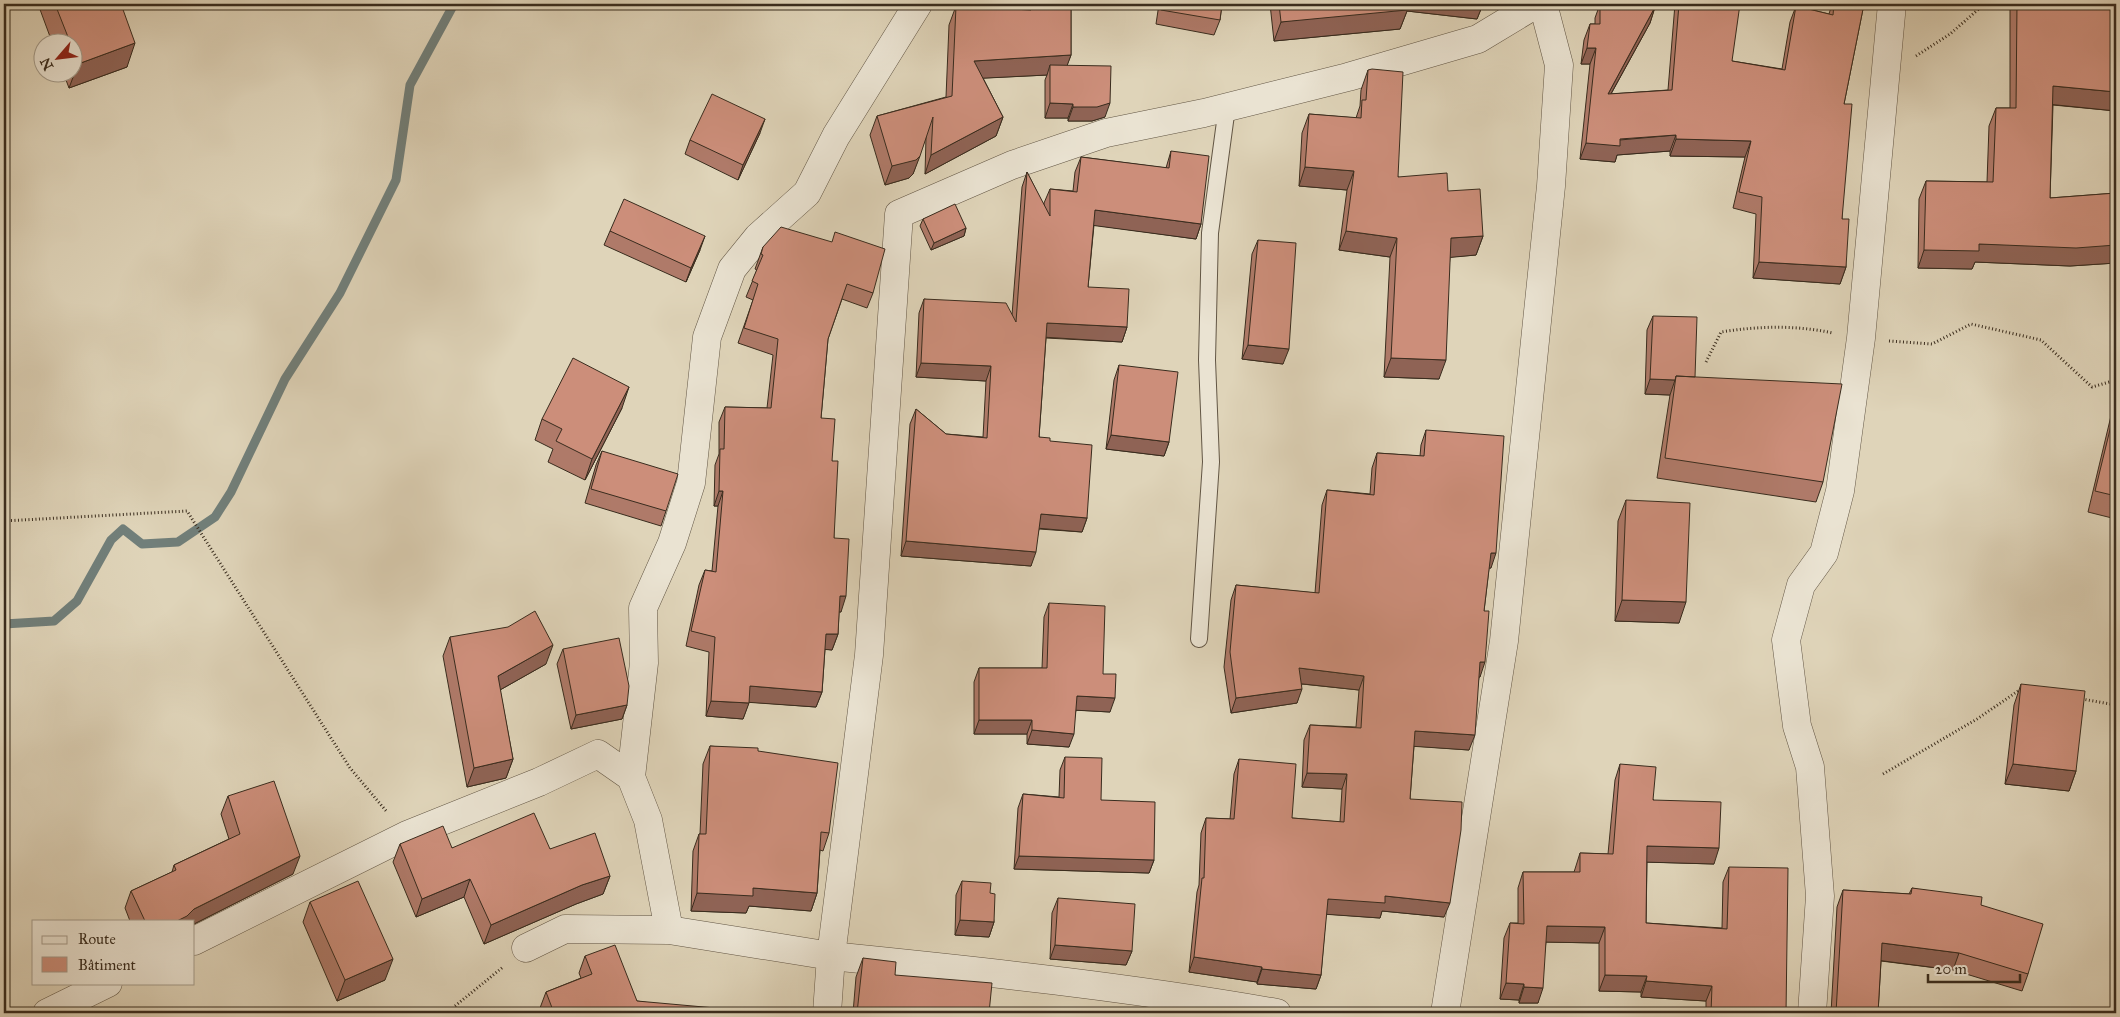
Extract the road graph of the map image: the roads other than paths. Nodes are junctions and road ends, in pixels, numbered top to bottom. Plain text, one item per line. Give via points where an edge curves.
1 (918, 4) edge
2 (1536, 4) edge
3 (1543, 4) edge
4 (1892, 4) edge
5 (1227, 107) junction
6 (1199, 639) dead end
7 (631, 777) junction
8 (669, 930) junction
9 (195, 941) edge
10 (526, 948) road end
11 (831, 956) junction
12 (106, 984) edge
13 (47, 1013) edge
14 (827, 1013) edge
15 (1276, 1013) edge
16 (1445, 1013) edge
17 (1812, 1013) edge

1 - 7 street via 836,136 807,193 758,237 732,269 707,337 691,483 672,543 644,608 644,663
2 - 5 street via 1478,39 1348,77
3 - 16 street via 1559,65 1551,186 1504,641
4 - 17 street via 1861,338 1840,491 1824,553 1801,585 1786,640 1797,726 1810,767 1820,896
5 - 6 lane via 1210,234 1206,360 1210,462
5 - 11 street via 1106,133 1012,165 899,214 869,655
7 - 8 street via 648,820
7 - 9 street via 598,754 539,782 407,835
8 - 10 street via 565,929
8 - 11 street
11 - 14 street
11 - 15 street via 1182,996
12 - 13 street

